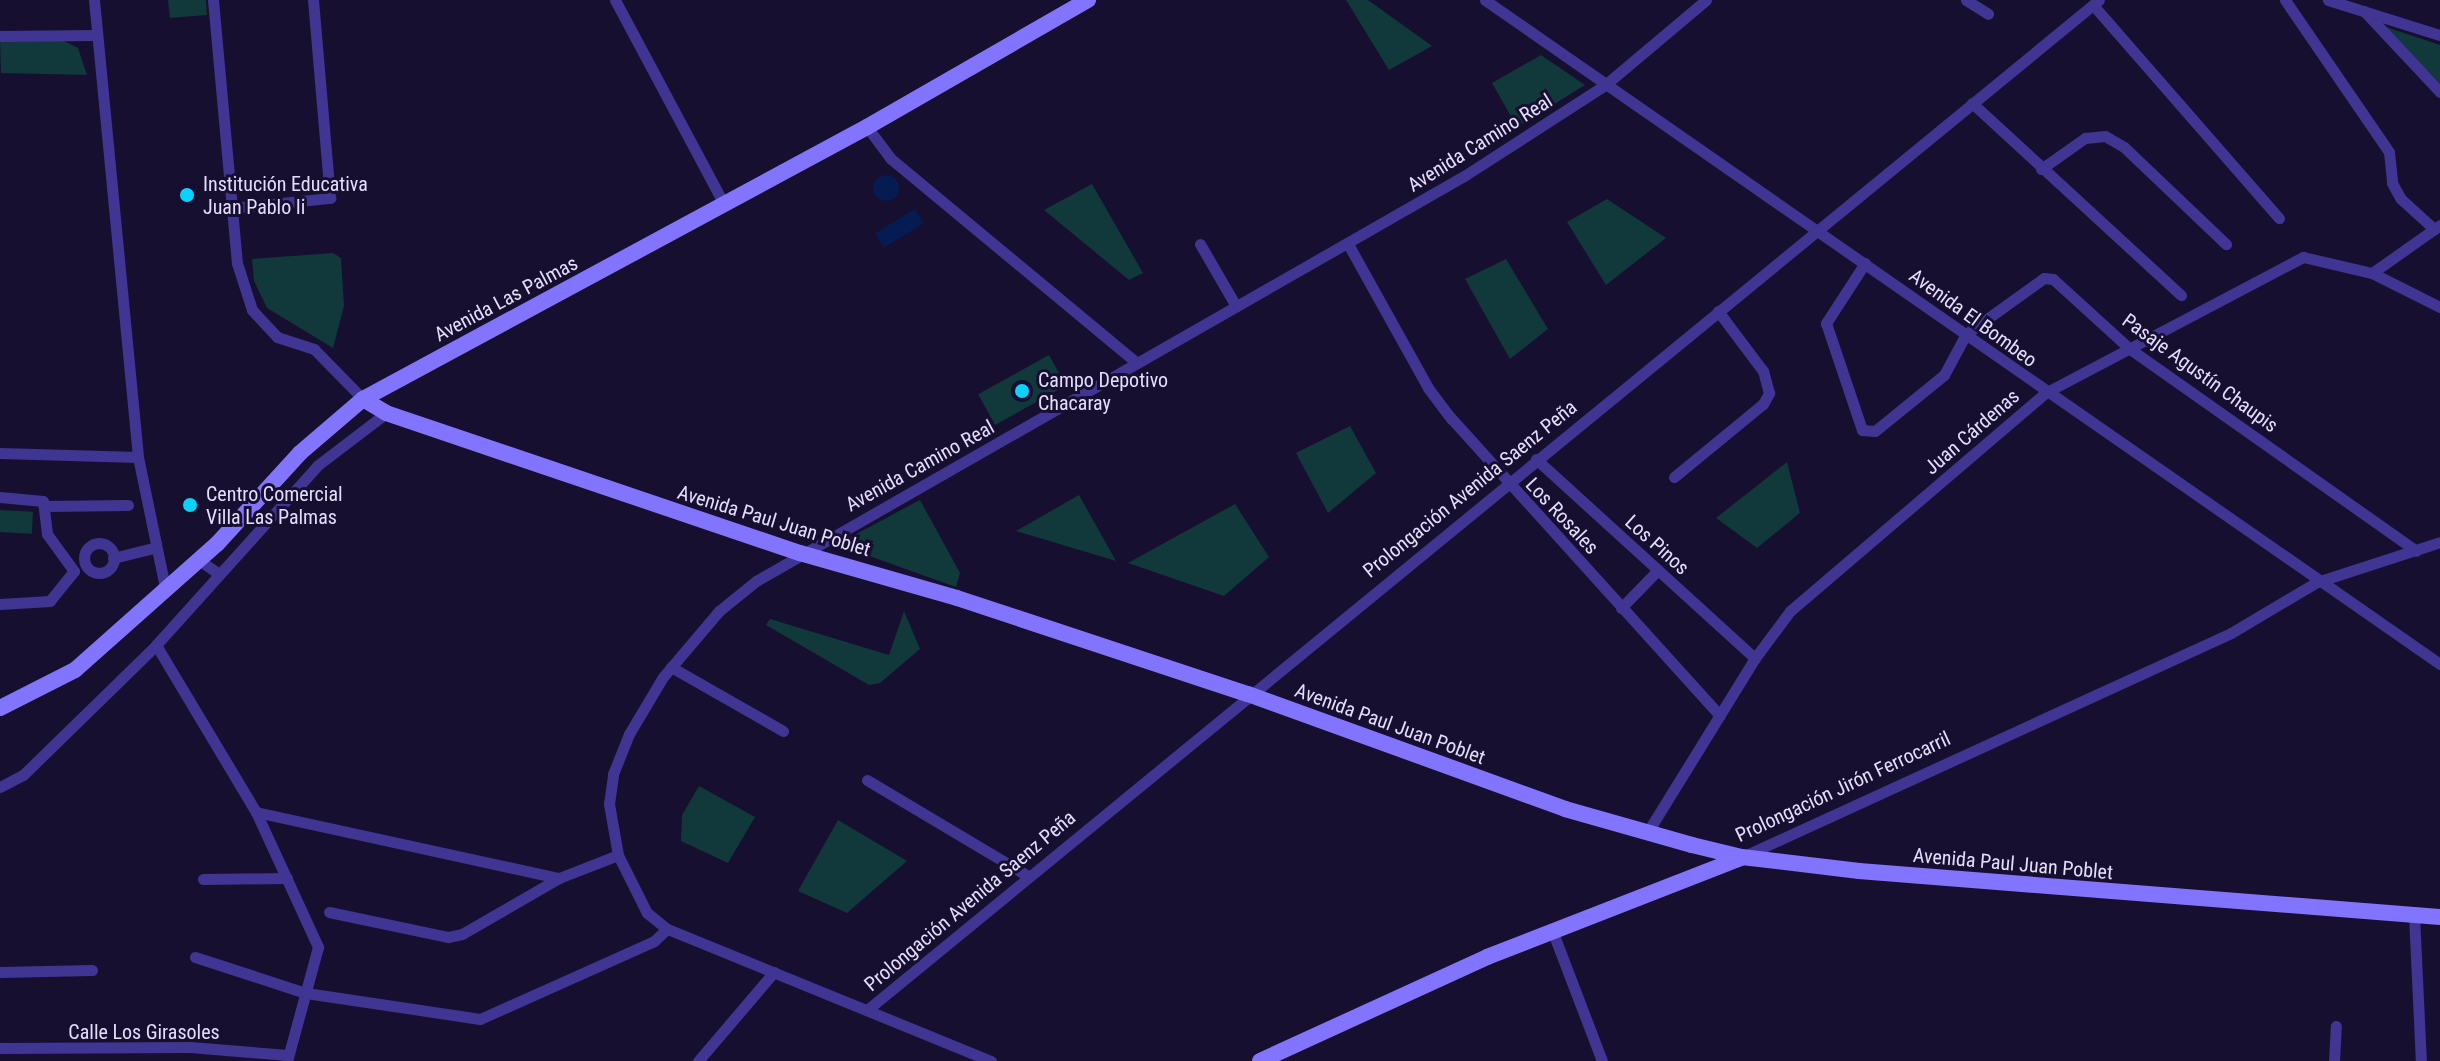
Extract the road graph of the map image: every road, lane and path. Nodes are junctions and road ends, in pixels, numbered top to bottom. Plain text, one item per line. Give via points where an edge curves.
1 (94, 0) edge
2 (213, 0) edge
3 (313, 0) edge
4 (615, 0) edge
5 (1088, 0) edge
6 (1485, 0) edge
7 (1706, 0) edge
8 (1966, 0) edge
9 (2288, 0) edge
10 (2328, 0) edge
11 (2096, 3) edge
12 (1069, 5) edge
13 (2363, 10) junction
14 (1988, 14) dead end
15 (96, 35) junction
16 (2440, 35) edge
17 (0, 36) edge
18 (1605, 85) junction
19 (2440, 92) edge
20 (1972, 103) junction
21 (867, 127) junction
22 (2041, 169) junction
23 (724, 204) junction
24 (231, 208) junction
25 (2279, 218) dead end
26 (2437, 227) edge
27 (1817, 229) junction
28 (1200, 244) dead end
29 (1348, 244) junction
30 (2226, 244) dead end
31 (1865, 263) junction
32 (2372, 273) junction
33 (2181, 295) dead end
34 (1236, 306) junction
35 (2440, 307) edge
36 (1718, 311) junction
37 (1966, 334) junction
38 (2130, 349) junction
39 (1137, 363) junction
40 (2045, 393) junction
41 (363, 399) junction
42 (386, 413) junction
43 (0, 453) edge
44 (138, 457) junction
45 (1536, 459) junction
46 (1674, 477) dead end
47 (1506, 483) junction
48 (0, 497) edge
49 (128, 505) dead end
50 (45, 506) junction
51 (2440, 542) edge
52 (153, 548) junction
53 (2416, 551) junction
54 (800, 553) junction
55 (113, 558) junction
56 (199, 560) junction
57 (86, 563) junction
58 (72, 568) junction
59 (1658, 570) junction
60 (219, 574) junction
61 (2317, 582) junction
62 (165, 587) junction
63 (0, 604) edge
64 (1621, 608) junction
65 (156, 645) junction
66 (1755, 658) junction
67 (2440, 664) edge
68 (671, 667) junction
69 (1248, 694) junction
70 (0, 708) edge
71 (1720, 716) junction
72 (783, 731) dead end
73 (867, 780) dead end
74 (0, 787) edge
75 (256, 812) junction
76 (1647, 833) junction
77 (1692, 845) junction
78 (618, 855) junction
79 (1742, 857) junction
80 (1028, 876) junction
81 (1691, 876) junction
82 (287, 878) junction
83 (559, 878) junction
84 (203, 879) dead end
85 (329, 912) dead end
86 (2414, 915) junction
87 (2440, 917) edge
88 (667, 929) junction
89 (1552, 930) junction
90 (195, 957) dead end
91 (92, 970) dead end
92 (0, 972) edge
93 (774, 972) junction
94 (306, 993) junction
95 (867, 1010) junction
96 (2336, 1026) dead end
97 (0, 1048) edge
98 (62, 1055) edge
99 (288, 1058) edge
100 (698, 1061) edge
101 (991, 1061) edge
102 (1260, 1061) edge
103 (1602, 1061) edge
104 (2334, 1061) edge
105 (2421, 1061) edge

1 - 15 street
2 - 24 street
3 - 24 street via 330,198
4 - 23 street
5 - 12 street, Avenida Las Palmas
6 - 18 street, Avenida El Bombeo
7 - 18 street, Avenida Camino Real
8 - 14 street
9 - 26 street via 2389,152 2392,183 2401,199
10 - 13 street
11 - 20 street, Prolongación Avenida Saenz Peña
11 - 25 street
12 - 21 street, Avenida Las Palmas
13 - 16 street
13 - 19 street
15 - 17 street
15 - 44 street
18 - 27 street, Avenida El Bombeo
18 - 29 street, Avenida Camino Real
20 - 22 street
20 - 27 street, Prolongación Avenida Saenz Peña
21 - 23 street, Avenida Las Palmas
21 - 39 street via 900,168
22 - 30 street via 2085,138 2105,136 2124,147
22 - 33 street
23 - 41 street, Avenida Las Palmas
24 - 41 street via 237,263 252,310 277,337 314,349
26 - 32 street
27 - 31 street, Avenida El Bombeo
27 - 36 street, Prolongación Avenida Saenz Peña
28 - 34 street
29 - 34 street, Avenida Camino Real
29 - 47 street, Los Rosales via 1428,388
31 - 37 street, Avenida El Bombeo
31 - 37 street via 1826,323 1862,430 1875,431 1944,375
32 - 35 street, Juan Cárdenas
32 - 38 street, Juan Cárdenas via 2303,257
34 - 39 street, Avenida Camino Real
36 - 45 street, Prolongación Avenida Saenz Peña
36 - 46 street via 1763,371 1769,393 1763,404
37 - 38 street, Pasaje Agustín Chaupis via 2044,278 2053,279
37 - 40 street, Avenida El Bombeo
38 - 40 street, Juan Cárdenas
38 - 53 street, Pasaje Agustín Chaupis
39 - 54 street, Avenida Camino Real
40 - 61 street, Avenida El Bombeo
40 - 66 street, Juan Cárdenas via 1790,611
41 - 42 street, Avenida Paul Juan Poblet
41 - 56 street, Avenida Las Palmas via 300,453
42 - 54 street, Avenida Paul Juan Poblet
42 - 60 street via 318,465
43 - 44 street
44 - 52 street
45 - 47 street, Prolongación Avenida Saenz Peña
45 - 59 street, Los Pinos
47 - 64 street, Los Rosales
47 - 69 street, Prolongación Avenida Saenz Peña
48 - 50 street via 43,501
49 - 50 street
50 - 58 street via 47,534
51 - 53 street, Prolongación Jirón Ferrocarril
52 - 55 street
52 - 62 street
53 - 61 street, Prolongación Jirón Ferrocarril
54 - 68 street, Avenida Camino Real via 719,611
54 - 69 street, Avenida Paul Juan Poblet via 957,598
55 - 57 street via 103,572
55 - 57 street via 100,543 88,548
56 - 60 street
56 - 62 street, Avenida Las Palmas
57 - 58 street
58 - 63 street via 50,601
59 - 64 street
59 - 66 street, Los Pinos
60 - 65 street
61 - 67 street, Avenida El Bombeo
61 - 79 street, Prolongación Jirón Ferrocarril via 2231,633
62 - 70 street, Avenida Las Palmas via 75,670
64 - 71 street, Los Rosales
65 - 74 street via 23,775
65 - 75 street
66 - 71 street, Juan Cárdenas
68 - 72 street
68 - 78 street, Avenida Camino Real via 629,734 613,774 609,804
69 - 76 street, Avenida Paul Juan Poblet
69 - 80 street, Prolongación Avenida Saenz Peña
71 - 76 street, Juan Cárdenas
73 - 80 street
75 - 82 street
75 - 83 street
76 - 77 street, Avenida Paul Juan Poblet
77 - 79 street, Avenida Paul Juan Poblet
77 - 81 street via 1698,854
78 - 83 street
78 - 88 street, Avenida Camino Real via 647,913
79 - 81 street, Prolongación Jirón Ferrocarril
79 - 86 street, Avenida Paul Juan Poblet
80 - 95 street, Prolongación Avenida Saenz Peña
81 - 89 street, Prolongación Jirón Ferrocarril
82 - 84 street
82 - 94 street via 318,947
83 - 85 street via 448,937
86 - 87 street, Avenida Paul Juan Poblet
86 - 105 street
88 - 93 street, Avenida Camino Real
88 - 94 street via 654,941 480,1019
89 - 102 street, Prolongación Jirón Ferrocarril
89 - 103 street
90 - 94 street
91 - 92 street
93 - 95 street, Avenida Camino Real
93 - 100 street
94 - 99 street
95 - 101 street, Avenida Camino Real
96 - 104 street
97 - 98 street, Calle Los Girasoles
98 - 99 street, Calle Los Girasoles via 190,1047

